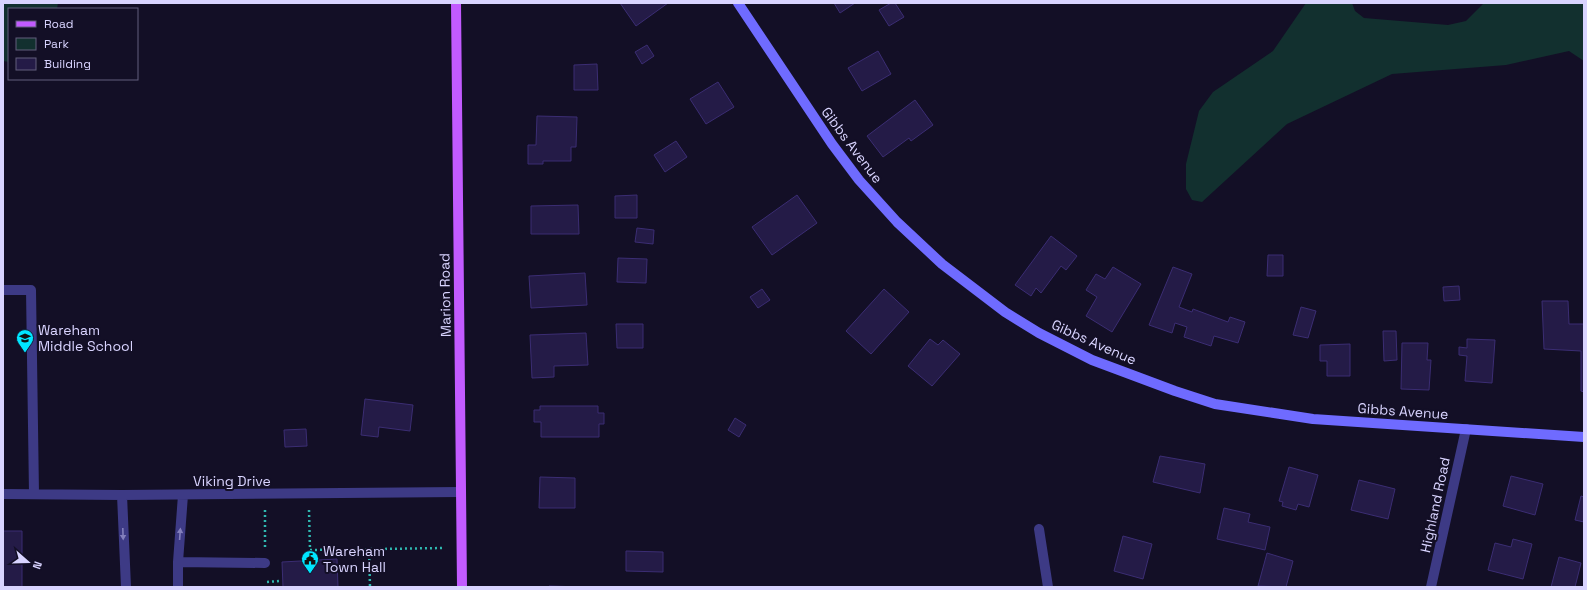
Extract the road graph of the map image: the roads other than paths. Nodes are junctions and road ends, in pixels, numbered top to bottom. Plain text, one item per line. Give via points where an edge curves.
1 (456, 3) edge
2 (738, 3) edge
3 (3, 290) edge
4 (1466, 429) junction
5 (1584, 437) edge
6 (460, 492) junction
7 (3, 494) edge
8 (34, 494) junction
9 (122, 495) junction
10 (183, 495) junction
11 (1039, 529) dead end
12 (178, 562) junction
13 (265, 563) dead end
14 (126, 587) edge
15 (178, 587) edge
16 (462, 587) edge
17 (1048, 587) edge
18 (1431, 587) edge

1 - 6 main road, Marion Road
2 - 4 main road, Gibbs Avenue via 832,144 859,180 897,222 942,264 1005,312 1040,333 1092,360 1175,392 1215,404 1313,419
3 - 8 street via 31,290
4 - 5 main road, Gibbs Avenue
4 - 18 street, Highland Road
6 - 10 street, Viking Drive
6 - 16 main road, Marion Road
7 - 8 street, Viking Drive
8 - 9 street, Viking Drive
9 - 10 street, Viking Drive
9 -> 14 street
12 -> 10 street
11 - 17 street
12 - 13 street
12 - 15 street

